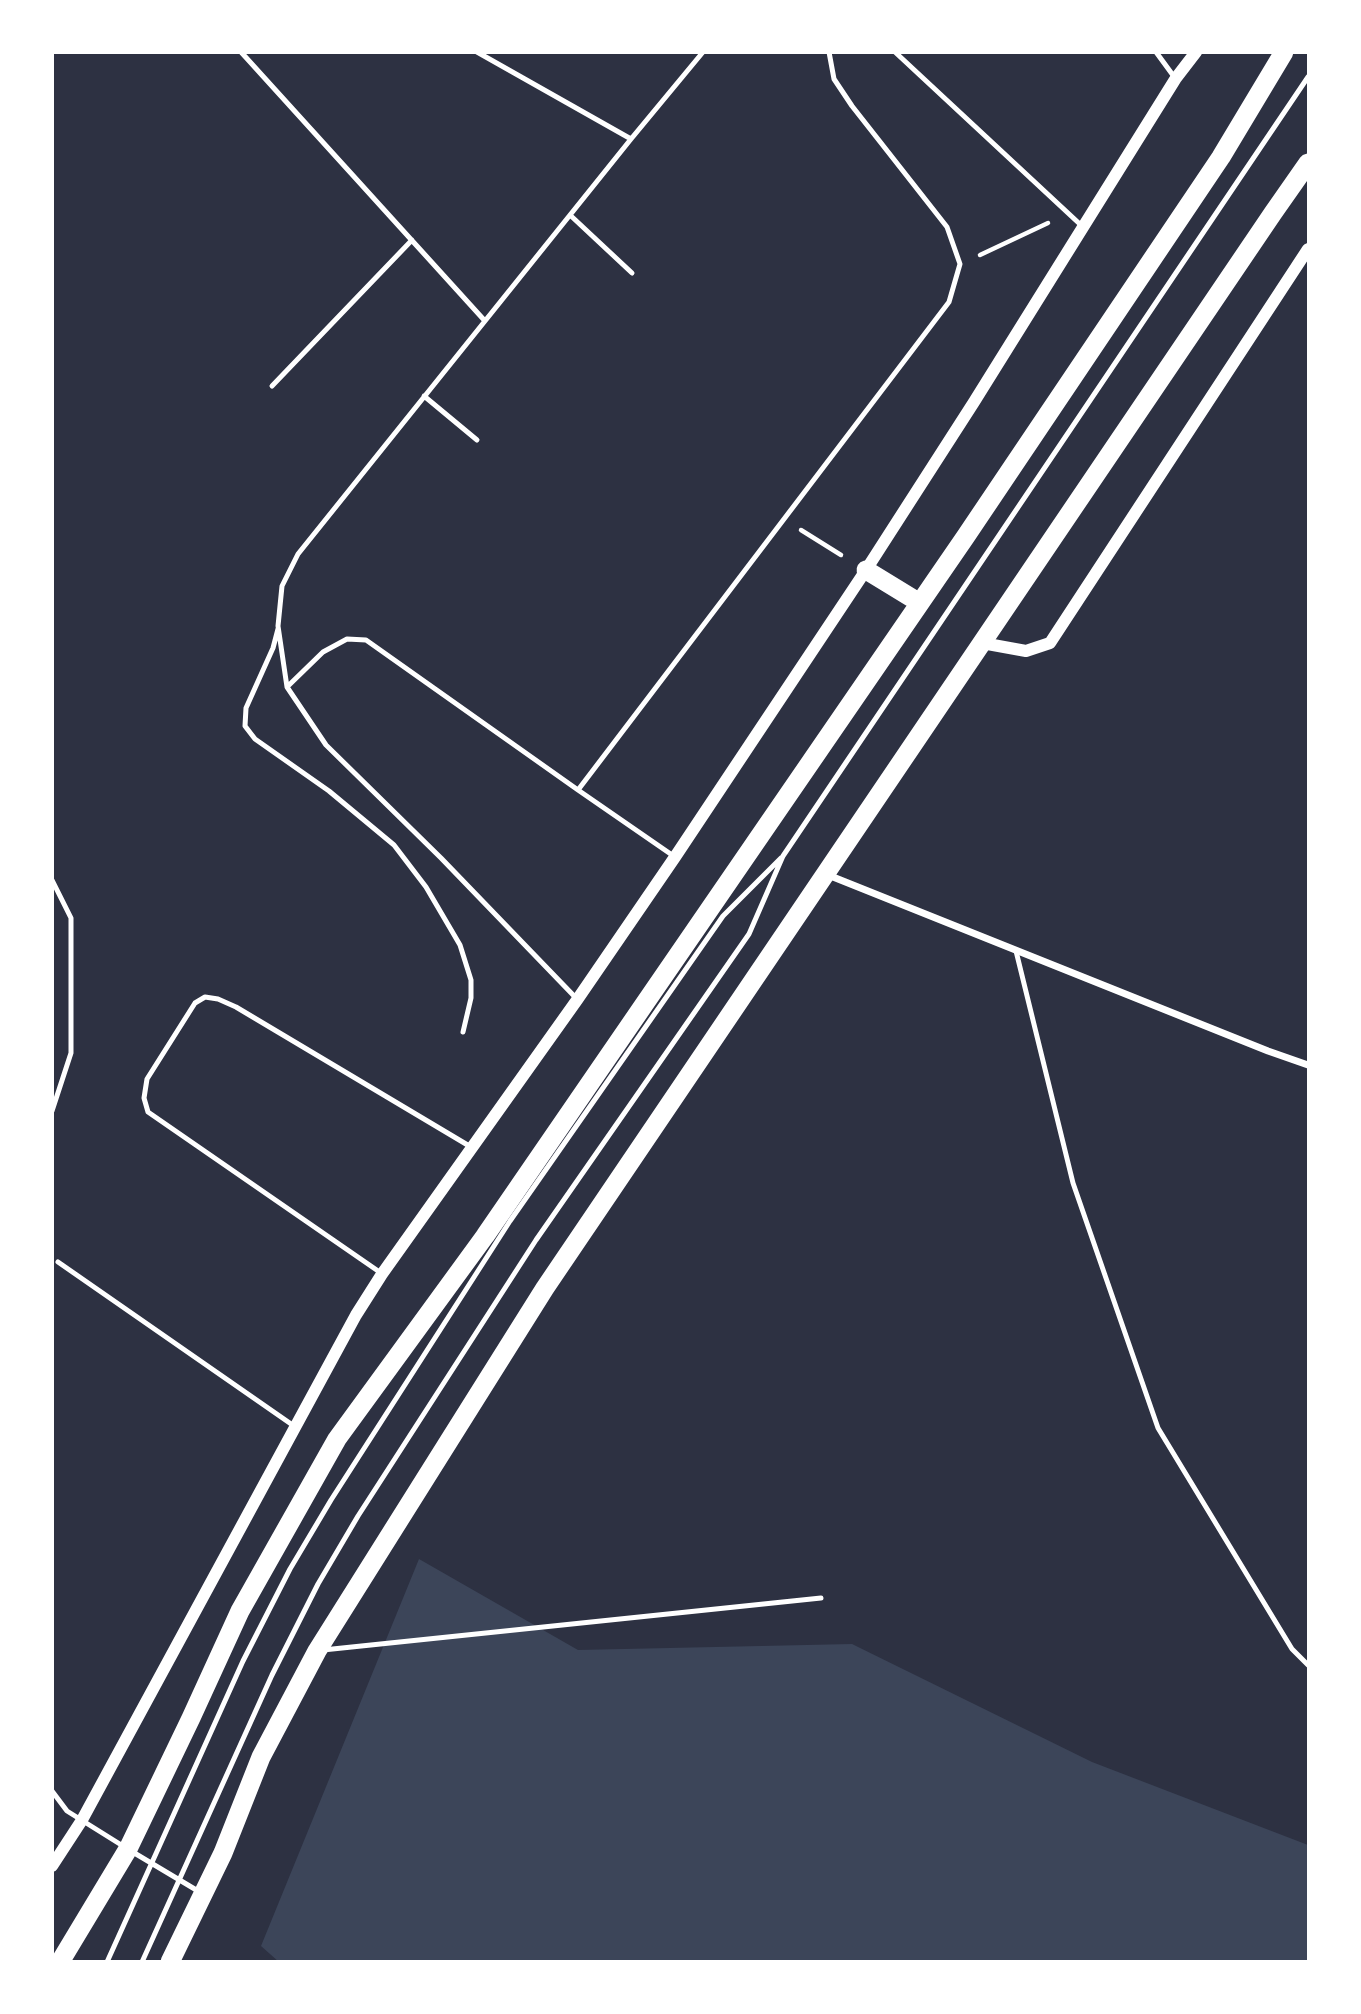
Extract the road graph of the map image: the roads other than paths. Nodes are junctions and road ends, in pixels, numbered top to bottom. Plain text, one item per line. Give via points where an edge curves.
1 (241, 52) edge
2 (477, 52) edge
3 (703, 52) edge
4 (830, 52) edge
5 (895, 52) edge
6 (1156, 52) edge
7 (1196, 52) edge
8 (1284, 52) edge
9 (1308, 77) edge
10 (1175, 78) junction
11 (631, 139) junction
12 (1308, 163) edge
13 (569, 215) junction
14 (1083, 227) junction
15 (412, 240) junction
16 (1308, 249) edge
17 (632, 273) dead end
18 (485, 321) junction
19 (272, 386) dead end
20 (424, 396) junction
21 (477, 440) dead end
22 (866, 570) junction
23 (920, 603) junction
24 (278, 626) junction
25 (982, 643) junction
26 (287, 687) junction
27 (578, 790) junction
28 (783, 856) junction
29 (675, 857) junction
30 (825, 874) junction
31 (52, 880) edge
32 (1016, 951) junction
33 (577, 1000) junction
34 (463, 1032) dead end
35 (1308, 1065) edge
36 (52, 1111) edge
37 (471, 1147) junction
38 (58, 1262) dead end
39 (382, 1273) junction
40 (295, 1427) junction
41 (821, 1598) dead end
42 (317, 1651) junction
43 (1308, 1665) edge
44 (52, 1791) edge
45 (82, 1820) junction
46 (128, 1849) junction
47 (152, 1864) junction
48 (52, 1866) edge
49 (179, 1880) junction
50 (203, 1894) junction
51 (60, 1962) edge
52 (107, 1962) edge
53 (142, 1962) edge
54 (170, 1962) edge

1 - 15 lane
2 - 11 lane
3 - 11 lane
4 - 27 lane via 834,79 852,106 947,227 960,264 948,302
5 - 14 lane
6 - 10 lane
7 - 10 street
8 - 23 highway via 1221,157
9 - 28 lane
10 - 14 street
11 - 13 lane
12 - 25 highway
13 - 17 lane
13 - 18 lane
14 - 22 street
15 - 18 lane
15 - 19 lane
16 - 25 street via 1050,643 1026,651
18 - 20 lane
20 - 21 lane
20 - 24 lane via 298,554 282,586
22 - 23 highway
22 - 29 street
23 - 46 highway via 485,1236 337,1439 240,1611
24 - 26 lane
24 - 34 lane via 246,708 245,726 394,845 426,887 460,945 471,980
25 - 30 highway
26 - 27 lane via 323,652 347,639 366,640
26 - 33 lane via 326,745
27 - 29 lane
28 - 47 lane via 723,916 510,1222 352,1466 290,1569 243,1661
28 - 49 lane via 749,934 536,1240 331,1562 272,1675
29 - 33 street
30 - 32 street
30 - 42 highway via 545,1288
31 - 36 lane via 71,918 71,1053
32 - 35 street
32 - 43 lane via 1073,1183 1158,1428 1292,1649
33 - 37 street
37 - 39 street
37 - 39 lane via 236,1007 205,997 195,1003 147,1079 144,1098 148,1112
38 - 40 lane
39 - 40 street
40 - 45 street
41 - 42 lane
42 - 50 highway via 261,1757
44 - 45 lane via 67,1811
45 - 46 lane
45 - 48 street
46 - 47 lane
46 - 51 highway
47 - 49 lane
47 - 52 lane
49 - 50 lane
49 - 53 lane
50 - 54 highway

